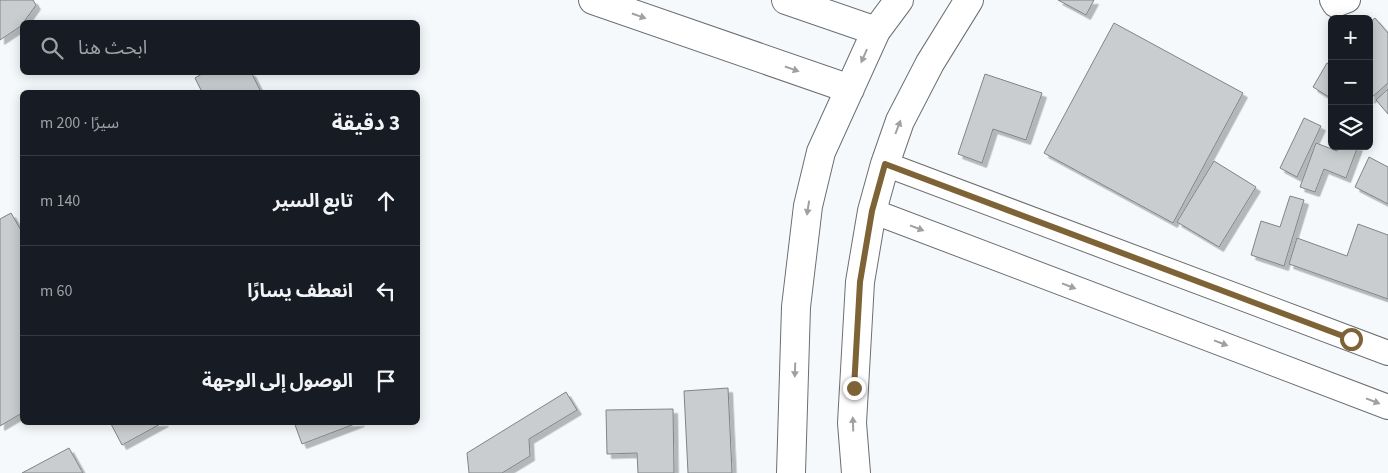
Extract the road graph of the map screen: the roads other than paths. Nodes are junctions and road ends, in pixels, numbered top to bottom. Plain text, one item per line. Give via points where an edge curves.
1 (593, 0) edge
2 (786, 0) edge
3 (899, 0) edge
4 (969, 0) edge
5 (1332, 0) edge
6 (1348, 0) edge
7 (876, 31) junction
8 (850, 89) junction
9 (885, 164) junction
10 (872, 211) junction
11 (1388, 353) edge
12 (1388, 407) edge
13 (792, 473) edge
14 (856, 473) edge

1 -> 8 street
2 - 7 street
3 - 7 street
9 -> 4 street via 904,113
5 - 6 street via 1335,4
7 -> 8 street
8 -> 13 street via 821,152 808,206 796,307
9 - 10 street
9 - 11 street
10 -> 12 street
14 -> 10 street via 852,423 859,291

